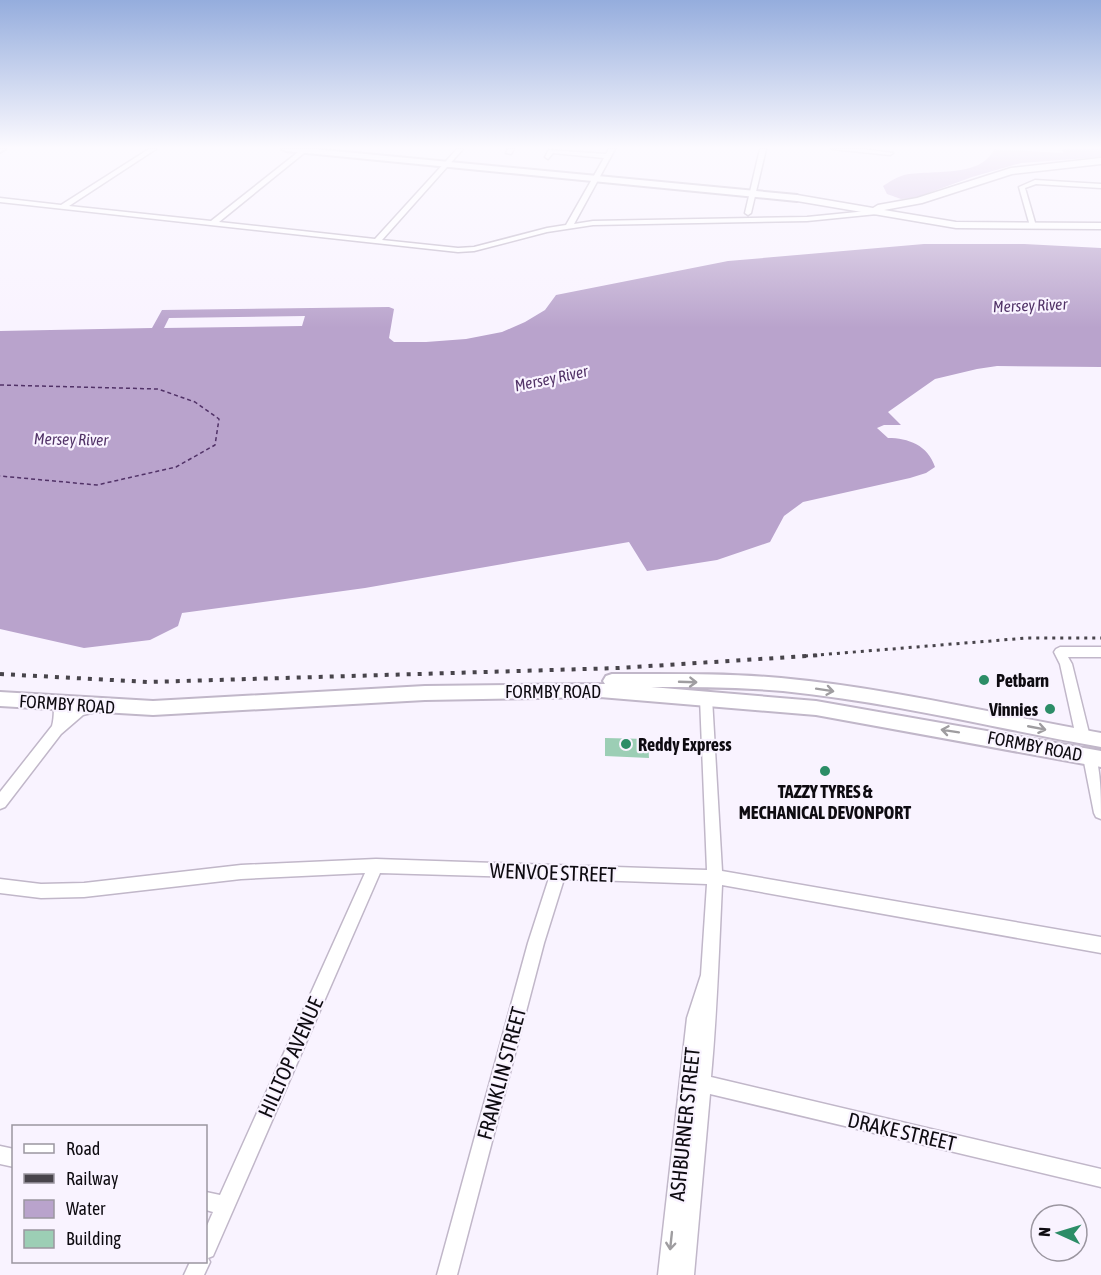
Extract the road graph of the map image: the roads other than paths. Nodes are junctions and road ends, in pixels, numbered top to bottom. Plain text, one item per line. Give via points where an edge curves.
1 (76, 208) edge
2 (231, 208) edge
3 (405, 208) edge
4 (579, 208) edge
5 (749, 208) edge
6 (876, 208) edge
7 (925, 208) edge
8 (1028, 208) edge
9 (880, 209) junction
10 (748, 213) dead end
11 (943, 220) junction
12 (213, 223) junction
13 (569, 226) junction
14 (983, 226) junction
15 (1033, 226) junction
16 (1101, 226) edge
17 (377, 241) junction
18 (1101, 652) edge
19 (717, 682) junction
20 (0, 690) edge
21 (706, 698) junction
22 (0, 699) edge
23 (763, 702) junction
24 (60, 704) junction
25 (98, 706) junction
26 (53, 736) junction
27 (1092, 739) edge
28 (1095, 758) edge
29 (0, 803) edge
30 (1101, 813) edge
31 (376, 866) junction
32 (559, 872) junction
33 (716, 878) junction
34 (0, 886) edge
35 (1101, 945) edge
36 (709, 976) junction
37 (703, 1084) junction
38 (1101, 1178) edge
39 (215, 1203) edge
40 (207, 1244) edge
41 (447, 1275) edge
42 (668, 1275) edge
43 (684, 1275) edge

1 - 12 street
2 - 12 street
3 - 17 street
4 - 13 street
5 - 10 street
6 - 9 highway
7 - 11 highway via 931,218
8 - 15 street
9 - 11 highway
9 - 13 street via 822,218 620,220
9 - 14 highway via 944,224
11 - 14 highway
12 - 17 street
13 - 17 street via 467,250
14 - 15 highway
15 - 16 highway
18 - 27 street via 1060,652
20 -> 19 main road, FORMBY ROAD via 164,699 542,682
19 - 23 main road via 756,690
19 -> 27 main road, FORMBY ROAD via 803,687
21 - 23 main road, FORMBY ROAD
21 - 25 main road, FORMBY ROAD via 560,690 163,707
21 - 33 street, ASHBURNER STREET
22 - 24 main road, FORMBY ROAD
28 -> 23 main road, FORMBY ROAD
24 - 25 main road, FORMBY ROAD
24 - 26 street via 61,722
25 - 26 street via 75,713
26 - 29 street
27 - 28 main road
28 - 30 street
31 - 32 street, WENVOE STREET
31 - 34 street, WENVOE STREET via 241,872 84,890 41,891
31 - 39 street, HILLTOP AVENUE
32 - 33 street, WENVOE STREET
32 - 41 street, FRANKLIN STREET via 536,943
33 - 35 street, WENVOE STREET
33 - 36 street, ASHBURNER STREET
36 - 37 street, ASHBURNER STREET
36 -> 42 street, ASHBURNER STREET via 695,1018
37 - 38 street, DRAKE STREET
37 - 43 street, ASHBURNER STREET
39 - 40 street, HILLTOP AVENUE

